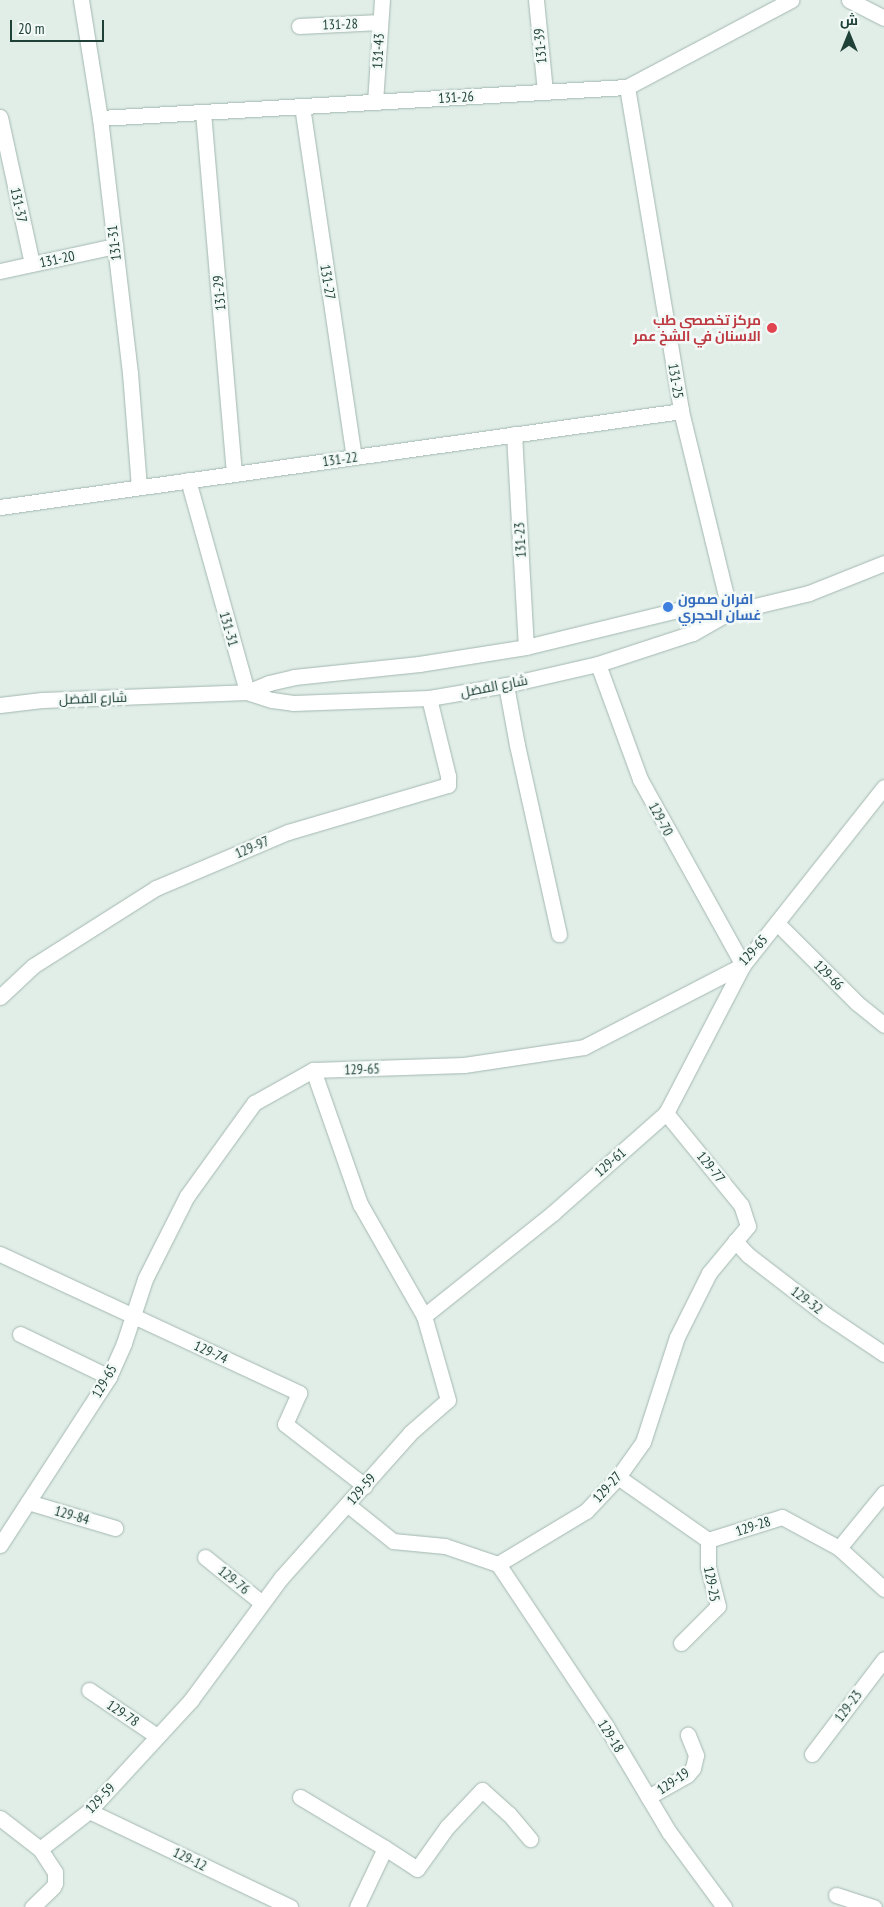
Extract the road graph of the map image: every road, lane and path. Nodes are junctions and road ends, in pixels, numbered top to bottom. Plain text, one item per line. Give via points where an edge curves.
1 (81, 0) edge
2 (382, 0) edge
3 (536, 0) edge
4 (791, 0) edge
5 (849, 0) edge
6 (884, 18) edge
7 (380, 22) junction
8 (299, 26) dead end
9 (627, 87) junction
10 (545, 92) junction
11 (375, 102) junction
12 (302, 106) junction
13 (203, 112) junction
14 (0, 117) edge
15 (100, 118) junction
16 (115, 246) junction
17 (32, 264) junction
18 (0, 271) edge
19 (681, 410) junction
20 (514, 434) junction
21 (354, 457) junction
22 (234, 473) junction
23 (188, 480) junction
24 (139, 487) junction
25 (0, 506) edge
26 (884, 563) edge
27 (730, 612) junction
28 (526, 647) junction
29 (598, 664) junction
30 (506, 685) junction
31 (247, 692) junction
32 (429, 698) junction
33 (0, 704) edge
34 (882, 796) edge
35 (777, 923) junction
36 (559, 934) dead end
37 (743, 965) junction
38 (0, 997) edge
39 (884, 1025) edge
40 (313, 1070) junction
41 (666, 1113) junction
42 (748, 1226) joint
43 (735, 1241) junction
44 (0, 1254) edge
45 (132, 1315) junction
46 (424, 1316) junction
47 (20, 1334) dead end
48 (884, 1354) edge
49 (109, 1377) junction
50 (618, 1477) junction
51 (365, 1486) junction
52 (884, 1493) edge
53 (28, 1502) junction
54 (348, 1505) junction
55 (115, 1528) dead end
56 (708, 1540) junction
57 (0, 1545) edge
58 (840, 1548) junction
59 (205, 1557) dead end
60 (498, 1564) junction
61 (884, 1589) edge
62 (262, 1603) junction
63 (681, 1643) dead end
64 (884, 1659) edge
65 (89, 1690) dead end
66 (688, 1735) dead end
67 (157, 1736) junction
68 (812, 1754) dead end
69 (300, 1797) dead end
70 (648, 1797) junction
71 (89, 1811) junction
72 (0, 1818) edge
73 (530, 1839) dead end
74 (385, 1848) junction
75 (40, 1849) junction
76 (836, 1895) dead end
77 (32, 1907) edge
78 (290, 1907) edge
79 (357, 1907) edge
80 (724, 1907) edge
81 (874, 1907) edge

1 - 15 street, 131-31
2 - 7 street, 131-43
3 - 10 street, 131-39
4 - 9 street, 131-26
5 - 6 street
7 - 8 street, 131-28
7 - 11 street, 131-43
9 - 10 street, 131-26
9 - 19 street, 131-25
10 - 11 street, 131-26
11 - 12 street, 131-26
12 - 13 street, 131-26
12 - 21 street, 131-27
13 - 15 street, 131-26
13 - 22 street, 131-29
14 - 17 street, 131-37
15 - 16 street, 131-31
16 - 17 street, 131-20
16 - 24 street, 131-31
17 - 18 street, 131-20
19 - 20 street, 131-22
19 - 27 street, 131-25
20 - 21 street, 131-22
20 - 28 street, 131-23
21 - 22 street, 131-22
22 - 23 street, 131-22
23 - 24 street, 131-22
23 - 31 street, 131-31
24 - 25 street, 131-22
26 - 27 street, شارع الفضل via 808,593
27 - 28 street, شارع الفضل via 703,608 678,610
27 - 29 street, شارع الفضل via 693,633
28 - 31 street, شارع الفضل via 419,664 294,677
29 - 30 street, شارع الفضل
29 - 37 street, 129-70 via 640,779
30 - 32 street, شارع الفضل
30 - 36 street
31 - 32 street, شارع الفضل via 293,703
31 - 33 street, شارع الفضل
32 - 38 street, 129-97 via 448,785 288,832 156,888 34,966
34 - 35 street, 129-65
35 - 37 street, 129-65
35 - 39 street, 129-66
37 - 40 street, 129-65 via 584,1047 464,1065
37 - 41 street, 129-61
40 - 45 street, 129-65 via 254,1103 187,1196 145,1279
40 - 46 street, 129-59 via 360,1204
41 - 42 street, 129-77 via 741,1205
41 - 46 street, 129-61 via 552,1213
42 - 43 street, 129-27
43 - 48 street, 129-32 via 748,1255 826,1315
43 - 50 street, 129-27 via 709,1273 677,1337 643,1442
44 - 45 street, 129-74
45 - 49 street, 129-65
45 - 51 street, 129-74 via 299,1393 285,1424
46 - 51 street, 129-59 via 448,1400 410,1433
47 - 49 street
49 - 53 street, 129-65
50 - 56 street
50 - 60 street, 129-27 via 586,1511
51 - 54 street, 129-59
52 - 58 street
53 - 55 street, 129-84
53 - 57 street, 129-65
54 - 60 street via 393,1540 444,1546
54 - 62 street, 129-59
56 - 58 street, 129-28 via 782,1517
56 - 63 street, 129-25 via 708,1567 718,1606
58 - 61 street, 129-28
59 - 62 street, 129-76
60 - 70 street, 129-18 via 606,1726
62 - 67 street, 129-59 via 191,1700
64 - 68 street, 129-23
65 - 67 street, 129-78
66 - 70 street, 129-19 via 696,1755 693,1768 687,1775
67 - 71 street, 129-59
69 - 74 street
70 - 80 street, 129-18 via 669,1832
71 - 75 street, 129-59
71 - 78 street, 129-12
72 - 75 street
73 - 74 street via 482,1790 447,1828 417,1870
74 - 79 street
75 - 77 street via 56,1877 53,1887
76 - 81 street

